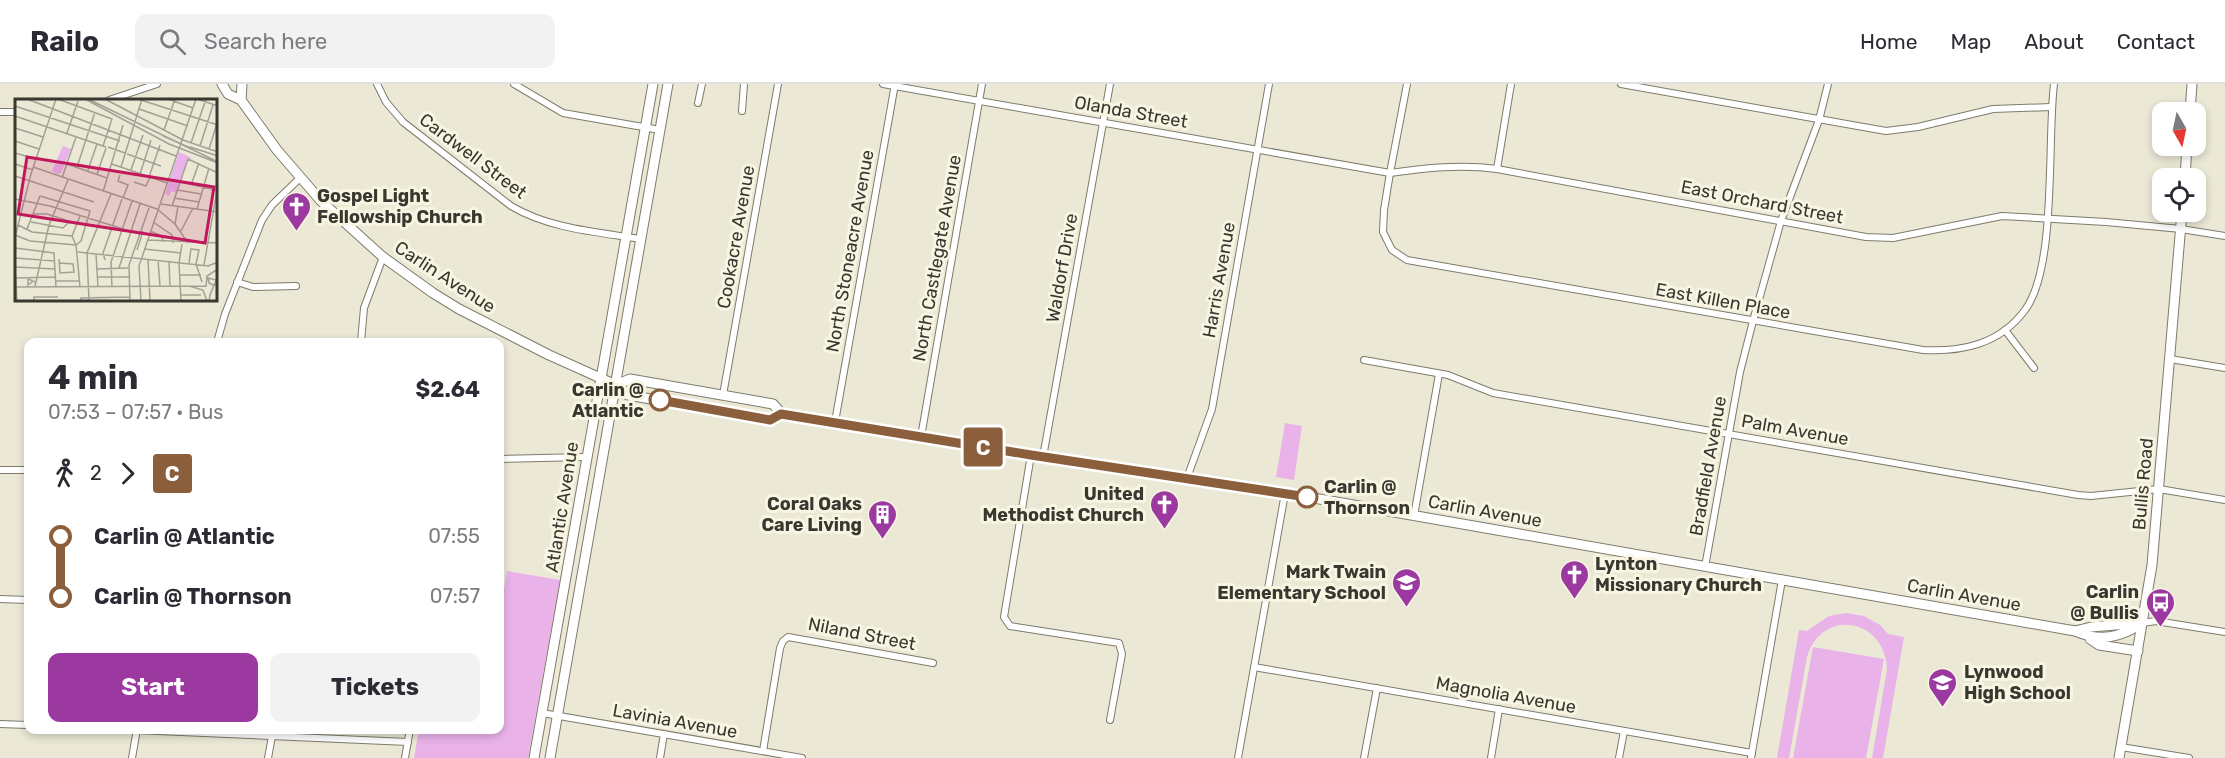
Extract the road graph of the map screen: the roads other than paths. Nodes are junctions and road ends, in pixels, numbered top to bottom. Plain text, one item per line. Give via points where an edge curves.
1 (157, 84) edge
2 (222, 84) edge
3 (242, 84) edge
4 (377, 84) edge
5 (514, 84) edge
6 (653, 84) edge
7 (668, 84) edge
8 (702, 84) edge
9 (744, 84) edge
10 (778, 84) edge
11 (883, 84) edge
12 (982, 84) edge
13 (1110, 84) edge
14 (1269, 84) edge
15 (1407, 84) edge
16 (1511, 84) edge
17 (1621, 84) edge
18 (1828, 84) edge
19 (2054, 84) edge
20 (2192, 84) edge
21 (895, 85) edge
22 (112, 99) edge
23 (242, 100) junction
24 (980, 101) junction
25 (2191, 102) edge
26 (698, 103) dead end
27 (2051, 107) junction
28 (742, 111) dead end
29 (1819, 120) junction
30 (1103, 122) junction
31 (645, 128) junction
32 (660, 130) junction
33 (1258, 149) junction
34 (1338, 163) joint
35 (1497, 169) junction
36 (1390, 173) junction
37 (300, 178) junction
38 (2047, 218) junction
39 (1781, 221) junction
40 (2181, 222) edge
41 (2181, 228) junction
42 (2225, 236) edge
43 (626, 237) junction
44 (641, 239) junction
45 (383, 257) junction
46 (237, 282) junction
47 (296, 286) dead end
48 (1753, 321) junction
49 (2005, 330) junction
50 (218, 338) edge
51 (361, 338) edge
52 (2170, 359) junction
53 (1364, 360) dead end
54 (2034, 368) dead end
55 (2225, 368) edge
56 (1439, 374) junction
57 (600, 379) junction
58 (616, 385) junction
59 (723, 395) junction
60 (781, 414) junction
61 (835, 422) junction
62 (1729, 434) junction
63 (921, 436) junction
64 (1031, 455) junction
65 (586, 457) junction
66 (1043, 457) junction
67 (504, 459) edge
68 (0, 470) edge
69 (24, 470) edge
70 (1187, 478) junction
71 (2159, 489) junction
72 (1285, 493) junction
73 (2225, 500) edge
74 (1414, 516) junction
75 (1705, 567) junction
76 (1782, 580) junction
77 (0, 599) edge
78 (24, 600) edge
79 (2142, 623) junction
80 (2075, 631) junction
81 (2225, 632) edge
82 (2088, 637) junction
83 (2138, 651) junction
84 (933, 663) dead end
85 (1254, 667) junction
86 (1377, 688) junction
87 (1499, 709) junction
88 (542, 713) junction
89 (558, 716) junction
90 (1110, 720) dead end
91 (0, 724) edge
92 (24, 725) edge
93 (1624, 731) junction
94 (136, 734) edge
95 (227, 734) edge
96 (409, 734) edge
97 (664, 734) junction
98 (272, 736) junction
99 (408, 742) junction
100 (2121, 747) junction
101 (763, 751) junction
102 (776, 756) edge
103 (1752, 756) edge
104 (132, 758) edge
105 (268, 758) edge
106 (405, 758) edge
107 (534, 758) edge
108 (550, 758) edge
109 (660, 758) edge
110 (802, 758) edge
111 (1238, 758) edge
112 (1364, 758) edge
113 (1491, 758) edge
114 (1619, 758) edge
115 (2119, 758) edge
116 (2189, 758) edge

1 - 22 street
2 - 23 street, Carlin Avenue via 228,94
3 - 23 street
4 - 43 street, Cardwell Street via 403,122 511,206 548,222
5 - 31 street via 563,113
6 - 31 street, Atlantic Avenue
7 - 32 street, Atlantic Avenue
8 - 26 street
9 - 28 street
10 - 59 street, Cookacre Avenue
11 - 21 street, Olanda Street
12 - 24 street, North Castlegate Avenue
13 - 30 street, Waldorf Drive
14 - 33 street, Harris Avenue
15 - 36 street, East Killen Place
16 - 35 street
17 - 29 street
18 - 29 street, Bradfield Avenue
19 - 27 street, East Killen Place
20 - 25 street
21 - 24 street, Olanda Street
21 - 61 street, North Stoneacre Avenue
23 - 37 street, Carlin Avenue
24 - 30 street, Olanda Street
24 - 63 street, North Castlegate Avenue
27 - 29 street via 1993,109 1886,131
27 - 38 street, East Killen Place
29 - 39 street, Bradfield Avenue
30 - 33 street, Olanda Street
30 - 66 street, Waldorf Drive
31 - 32 street
31 - 43 street, Atlantic Avenue
32 - 44 street, Atlantic Avenue
33 - 34 street, Olanda Street
33 - 70 street, Harris Avenue via 1212,409
34 - 36 street, East Orchard Street
35 - 36 street, East Orchard Street via 1473,166
35 - 39 street, East Orchard Street
36 - 48 street, East Killen Place via 1383,232 1392,250 1407,260
37 - 45 street, Carlin Avenue
37 - 46 street via 266,212
38 - 39 street, East Orchard Street via 1985,218 1882,239
38 - 41 street, East Orchard Street
38 - 49 street, East Killen Place via 2038,284 2025,310
39 - 48 street, Bradfield Avenue
40 - 41 street, Bullis Road
41 - 42 street, East Orchard Street
41 - 52 street, Bullis Road
43 - 44 street, Cardwell Street
43 - 57 street, Atlantic Avenue
44 - 58 street, Atlantic Avenue
45 - 51 street via 364,308
45 - 57 street, Carlin Avenue via 459,309
46 - 47 street via 253,287
46 - 50 street
48 - 49 street, East Killen Place via 1946,351 1967,349
48 - 62 street, Bradfield Avenue
49 - 54 street
52 - 55 street
52 - 71 street, Bullis Road
53 - 56 street, Palm Avenue
56 - 62 street, Palm Avenue via 1493,393
56 - 74 street
57 - 58 street, Carlin Avenue
57 - 65 street, Atlantic Avenue
58 - 59 street, Carlin Avenue via 630,380
58 - 60 street, Carlin Avenue via 628,395 770,420
58 - 89 street, Atlantic Avenue
59 - 60 street, Carlin Avenue via 773,404
60 - 61 street, Carlin Avenue
61 - 63 street, Carlin Avenue
62 - 71 street, Palm Avenue via 2078,495
62 - 75 street, Bradfield Avenue
63 - 64 street, Carlin Avenue
64 - 66 street, Carlin Avenue
64 - 90 street via 1005,621 1010,626 1116,641 1121,645
65 - 67 street
65 - 88 street, Atlantic Avenue
66 - 70 street, Carlin Avenue
68 - 69 street
70 - 72 street, Carlin Avenue
71 - 73 street, Palm Avenue
71 - 79 street, Bullis Road
72 - 74 street, Carlin Avenue
72 - 85 street
74 - 75 street, Carlin Avenue
75 - 76 street, Carlin Avenue
76 - 80 street, Carlin Avenue
76 - 103 street
77 - 78 street
79 - 80 street, Carlin Avenue
79 - 81 street, Carlin Avenue via 2156,621
79 - 82 street, Carlin Avenue via 2115,637
79 - 83 street, Bullis Road
80 - 82 street, Carlin Avenue
82 - 83 street via 2099,645
83 - 100 street, Bullis Road
84 - 101 street, Niland Street via 795,637 785,639 780,648
85 - 86 street, Magnolia Avenue
85 - 111 street
86 - 87 street, Magnolia Avenue
86 - 112 street
87 - 93 street, Magnolia Avenue
87 - 113 street
88 - 89 street, Lavinia Avenue
88 - 107 street, Atlantic Avenue
89 - 97 street, Lavinia Avenue
89 - 108 street, Atlantic Avenue
91 - 92 street
93 - 103 street, Magnolia Avenue
93 - 114 street
94 - 104 street
95 - 98 street
96 - 99 street
97 - 101 street, Lavinia Avenue
97 - 109 street
98 - 99 street
98 - 105 street
99 - 106 street
100 - 115 street, Bullis Road
100 - 116 street
101 - 102 street, Lavinia Avenue
102 - 110 street, Lavinia Avenue

